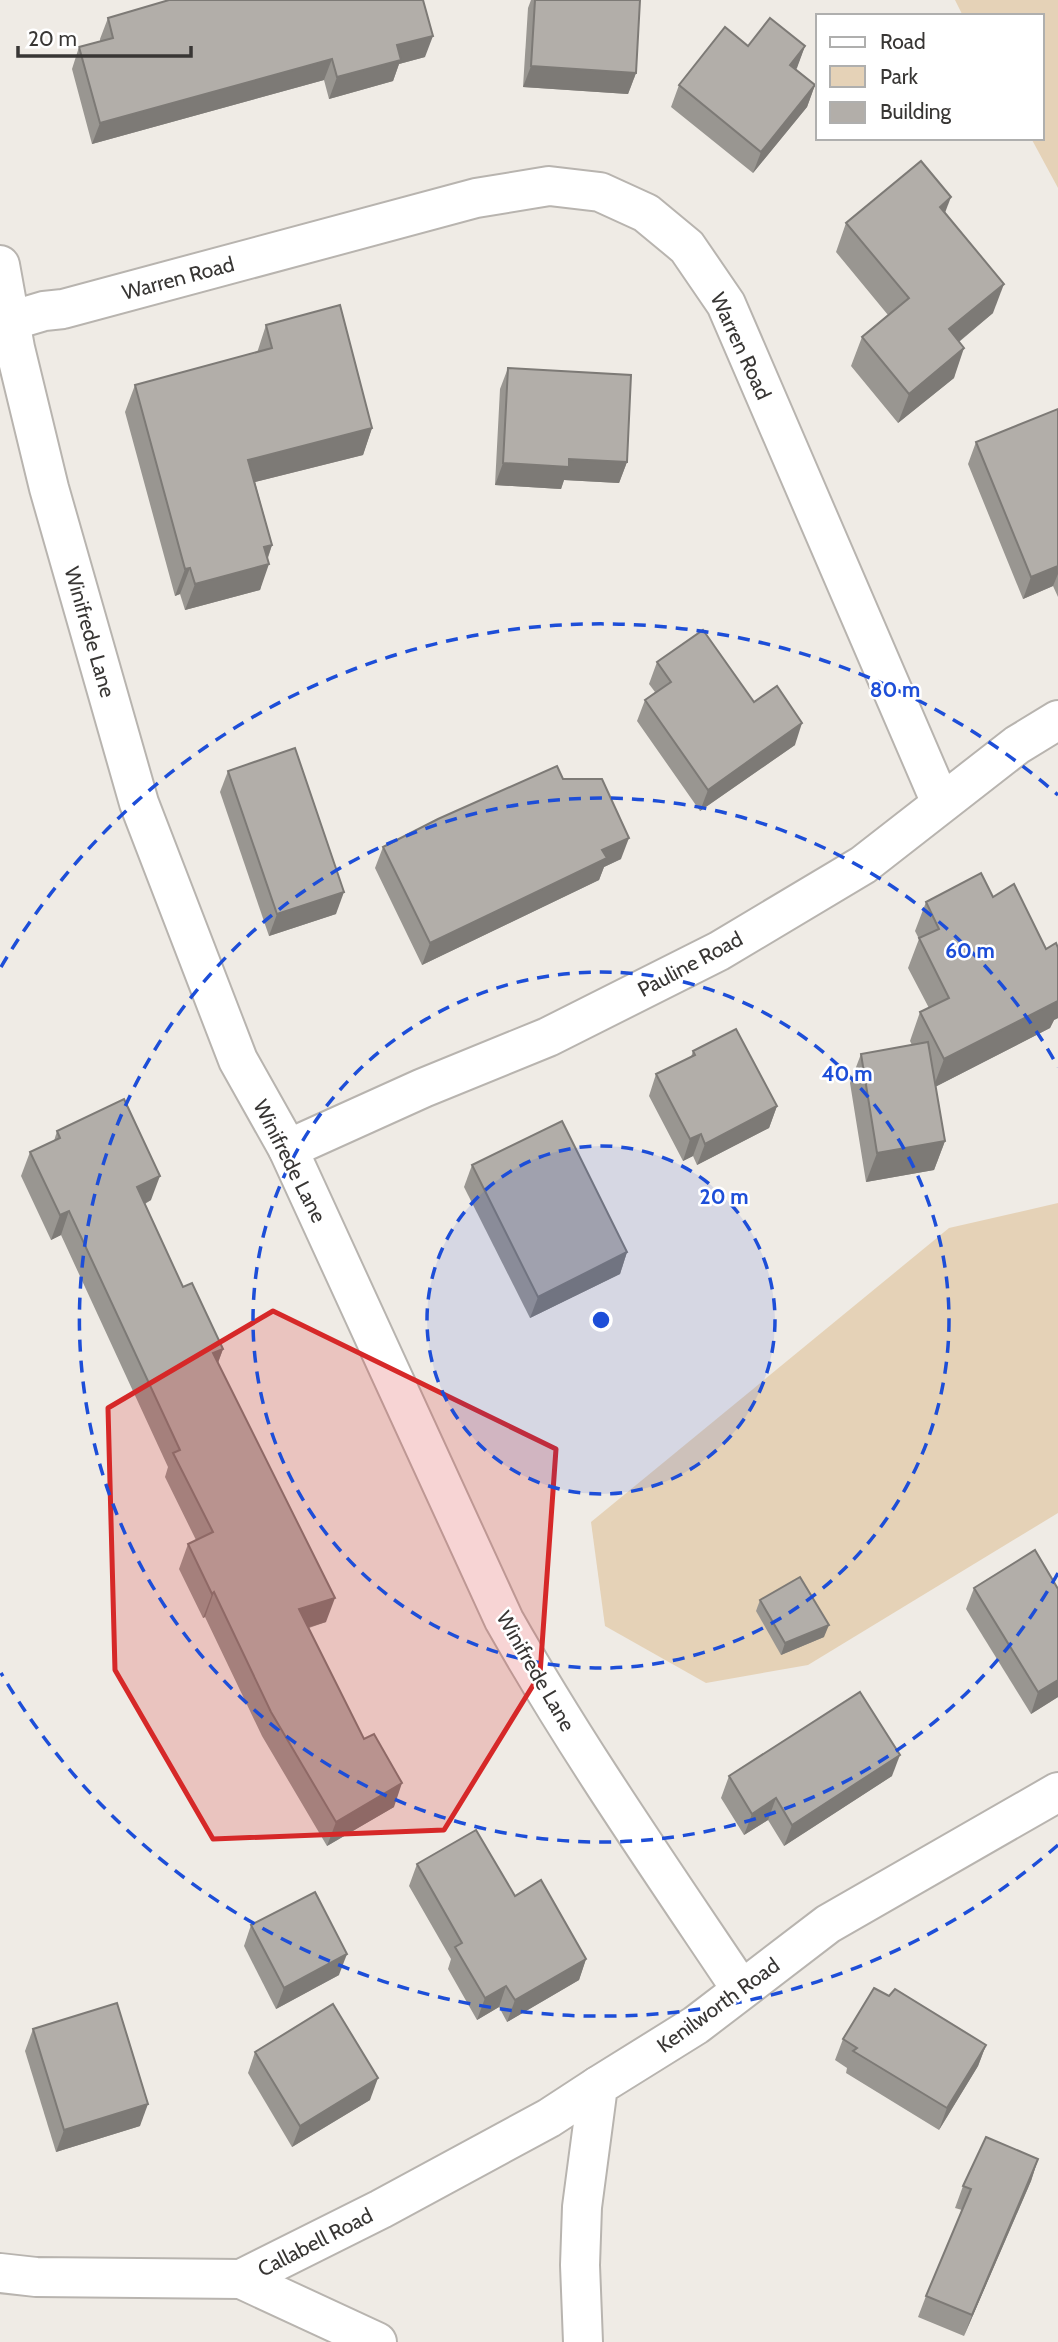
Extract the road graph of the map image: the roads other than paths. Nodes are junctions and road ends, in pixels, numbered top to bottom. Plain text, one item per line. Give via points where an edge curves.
1 (0, 265) edge
2 (6, 322) edge
3 (1058, 720) edge
4 (941, 803) junction
5 (288, 1149) junction
6 (1058, 1792) edge
7 (741, 1989) junction
8 (598, 2086) junction
9 (0, 2273) edge
10 (241, 2279) junction
11 (377, 2342) edge
12 (583, 2342) edge

1 - 2 street, Winifrede Lane
2 - 4 street, Warren Road via 476,198 549,186 600,192 646,213 687,247 726,304
2 - 5 street, Winifrede Lane via 139,803 238,1060
3 - 4 street, Pauline Road
4 - 5 street, Pauline Road via 863,865 719,951 548,1037
5 - 7 street, Winifrede Lane via 504,1620 620,1809
6 - 7 street, Kenilworth Road via 828,1924
7 - 8 street, Kenilworth Road via 696,2025
8 - 10 street, Callabell Road via 537,2125
8 - 12 street via 582,2207
9 - 10 street, Callabell Road
10 - 11 street

